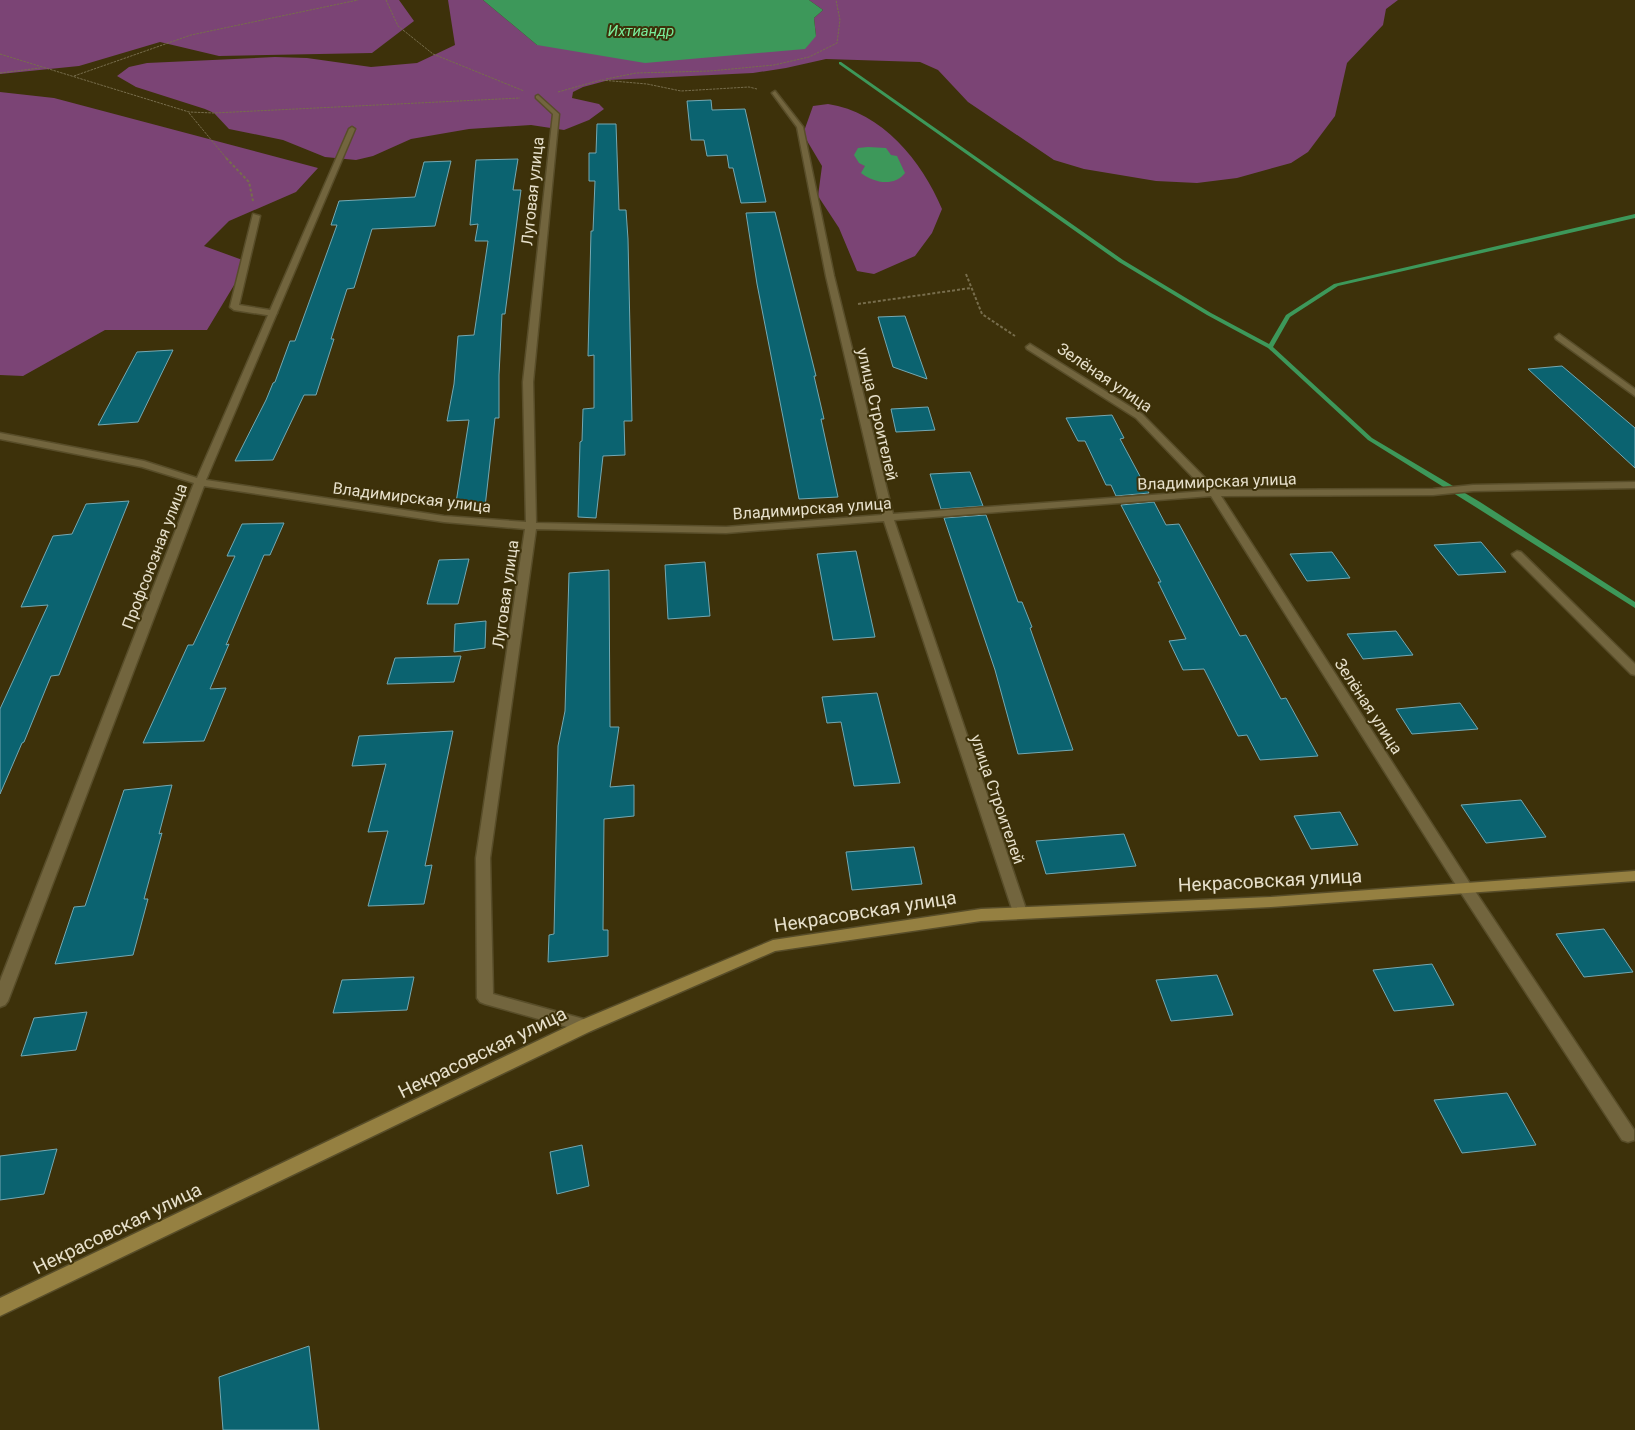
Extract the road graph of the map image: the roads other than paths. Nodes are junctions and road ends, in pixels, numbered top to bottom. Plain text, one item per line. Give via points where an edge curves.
1 (775, 93) road end
2 (538, 97) road end
3 (352, 129) dead end
4 (256, 216) road end
5 (273, 313) junction
6 (1559, 337) dead end
7 (1030, 347) road end
8 (1635, 393) edge
9 (0, 436) edge
10 (200, 482) junction
11 (1635, 485) edge
12 (1214, 493) junction
13 (888, 517) junction
14 (531, 526) junction
15 (1517, 554) dead end
16 (1635, 671) edge
17 (1635, 876) edge
18 (1466, 888) junction
19 (1020, 912) junction
20 (0, 1001) edge
21 (585, 1026) junction
22 (1628, 1135) dead end
23 (0, 1307) edge

1 - 13 street, улица Строителей via 800,128 837,307
2 - 14 street, Луговая улица via 556,114 528,382
3 - 5 street, Профсоюзная улица
4 - 5 street via 234,307
5 - 10 street, Профсоюзная улица
6 - 8 street
7 - 12 street, Зелёная улица via 1139,416
9 - 10 street, Владимирская улица via 144,464
10 - 14 street, Владимирская улица via 444,519
10 - 20 street, Профсоюзная улица
11 - 12 street, Владимирская улица via 1472,488 1433,492
12 - 13 street, Владимирская улица
12 - 18 street, Зелёная улица
13 - 14 street, Владимирская улица via 726,530
13 - 19 street, улица Строителей
14 - 21 street, Луговая улица via 483,858 485,998
15 - 16 street
17 - 18 street, Некрасовская улица
18 - 19 street, Некрасовская улица via 1272,902
18 - 22 street, Зелёная улица
19 - 21 street, Некрасовская улица via 772,946
21 - 23 street, Некрасовская улица

